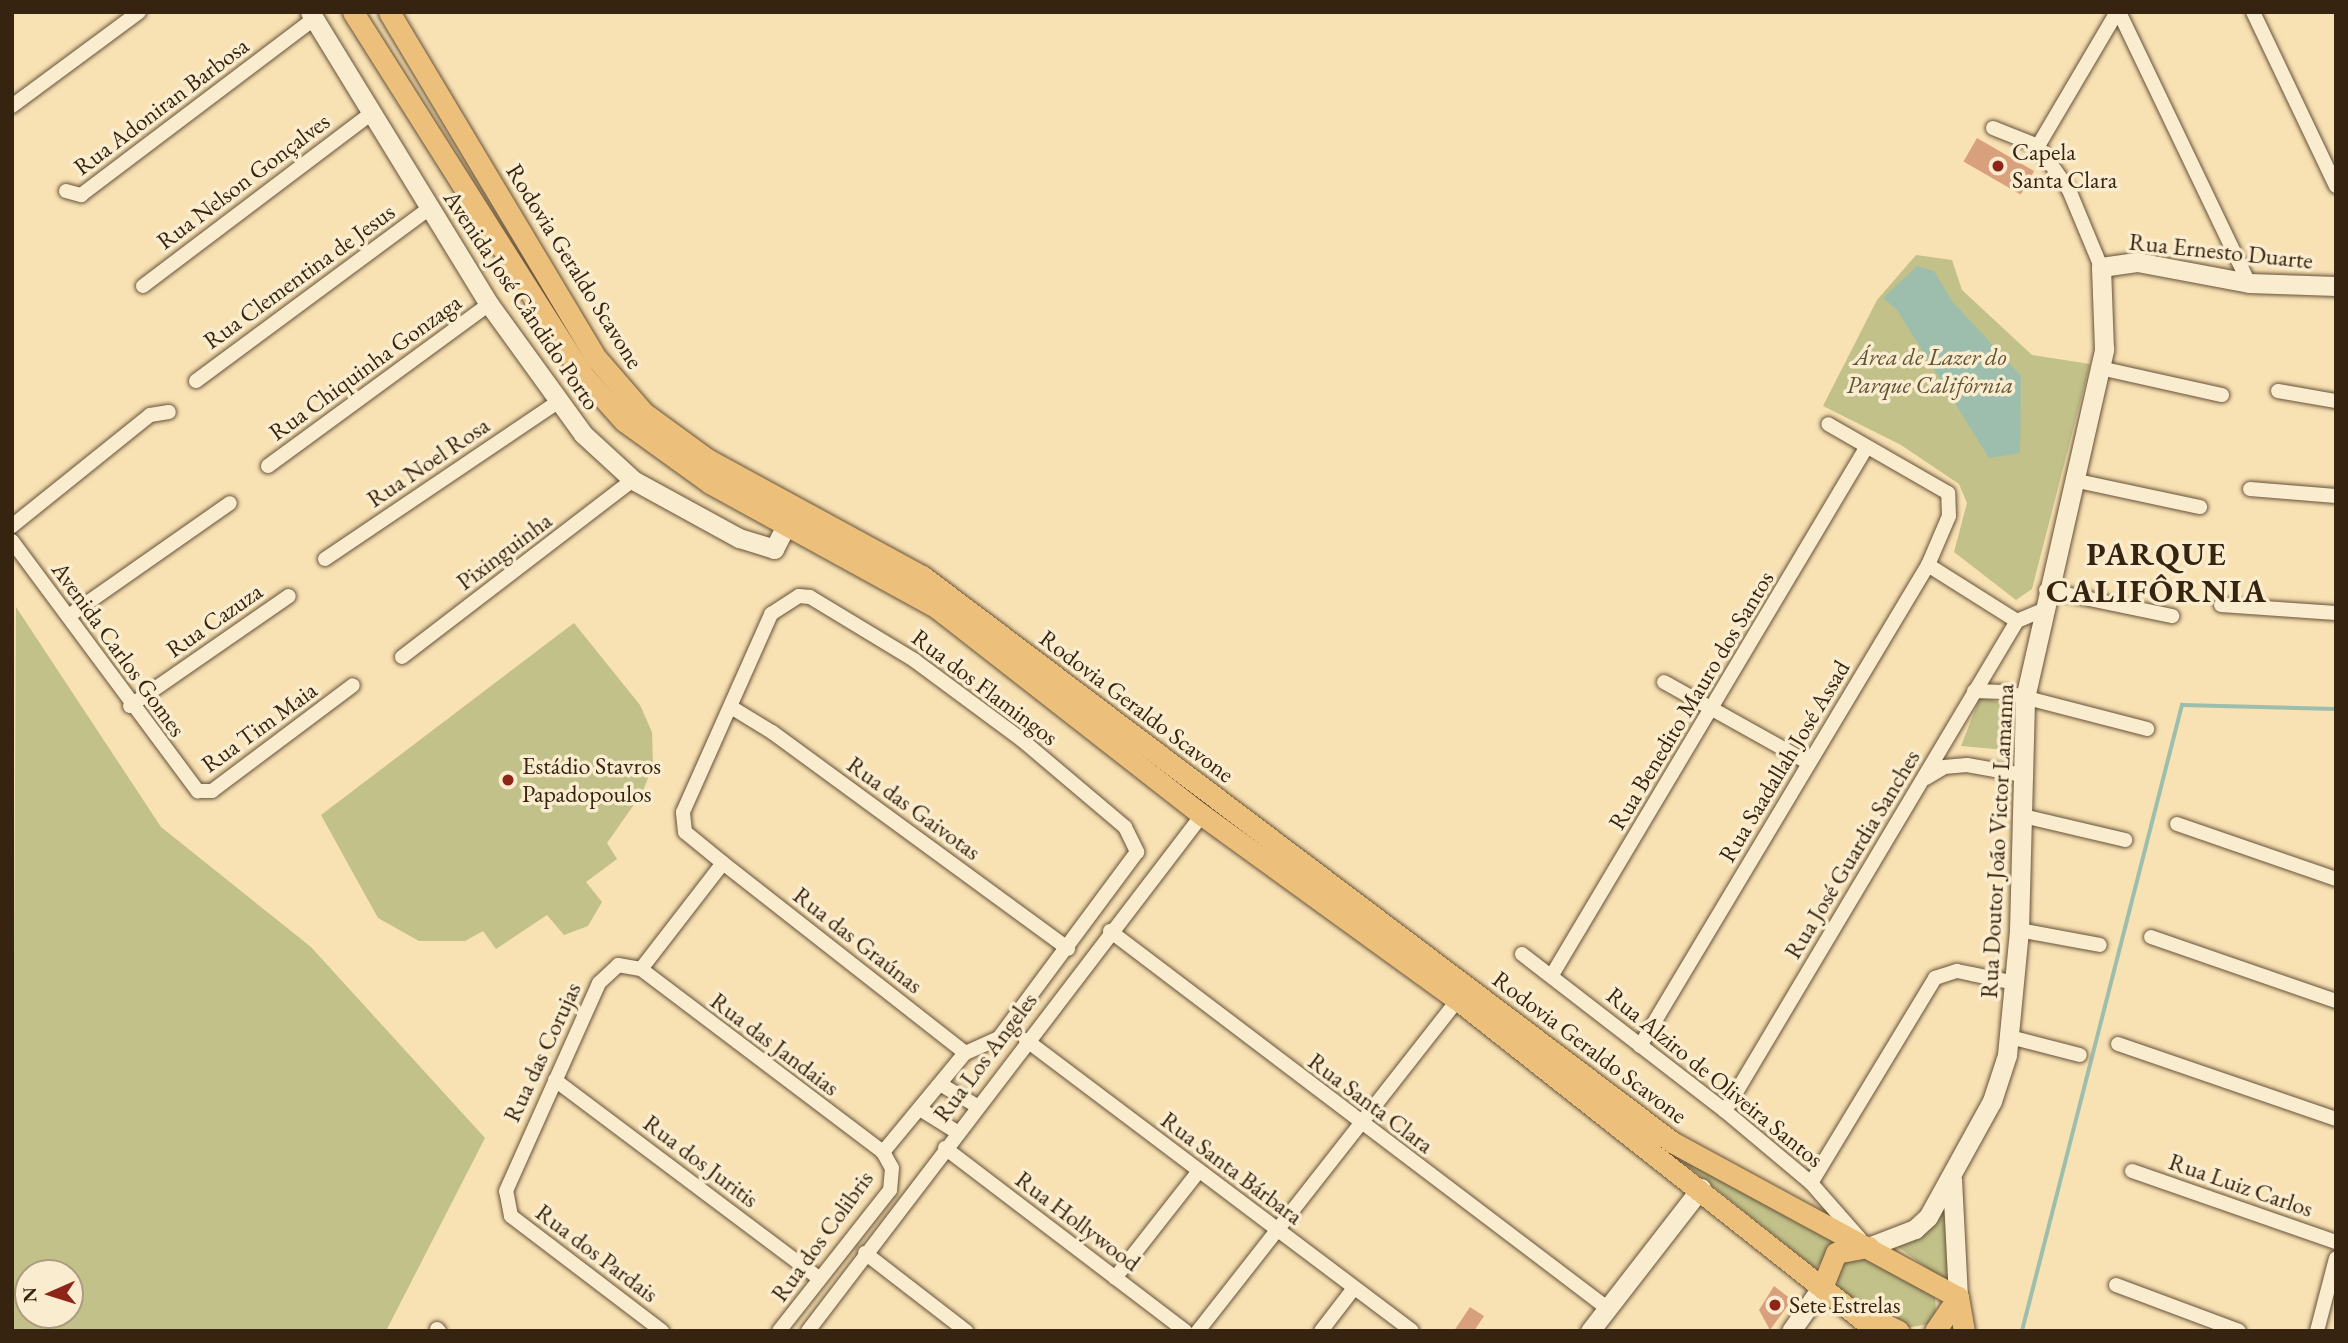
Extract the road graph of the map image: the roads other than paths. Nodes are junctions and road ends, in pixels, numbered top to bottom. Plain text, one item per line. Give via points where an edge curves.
1 (139, 12) edge
2 (353, 12) edge
3 (389, 12) edge
4 (2118, 12) edge
5 (2253, 12) edge
6 (312, 16) edge
7 (12, 106) edge
8 (372, 113) junction
9 (1993, 128) dead end
10 (2038, 146) junction
11 (2336, 186) edge
12 (66, 191) dead end
13 (430, 208) junction
14 (2101, 267) junction
15 (2249, 284) junction
16 (143, 286) dead end
17 (2336, 286) edge
18 (489, 304) junction
19 (2100, 368) junction
20 (196, 381) dead end
21 (2278, 391) dead end
22 (2222, 395) dead end
23 (2336, 401) edge
24 (556, 403) junction
25 (169, 412) dead end
26 (1828, 424) dead end
27 (1866, 448) junction
28 (268, 466) dead end
29 (634, 480) junction
30 (2073, 480) junction
31 (2250, 489) dead end
32 (2336, 496) edge
33 (230, 503) dead end
34 (2200, 507) dead end
35 (787, 523) junction
36 (12, 526) edge
37 (12, 541) edge
38 (325, 559) dead end
39 (1928, 565) junction
40 (2046, 590) junction
41 (289, 596) dead end
42 (2221, 604) dead end
43 (2041, 611) junction
44 (2336, 612) edge
45 (70, 615) junction
46 (2172, 617) dead end
47 (2017, 621) junction
48 (402, 657) dead end
49 (1664, 682) dead end
50 (353, 685) dead end
51 (1974, 691) junction
52 (2025, 698) junction
53 (130, 706) junction
54 (731, 707) junction
55 (1713, 711) junction
56 (2147, 729) dead end
57 (1808, 763) junction
58 (2023, 775) junction
59 (1924, 779) junction
60 (189, 784) joint
61 (1202, 815) junction
62 (2023, 816) junction
63 (2177, 824) dead end
64 (2125, 840) dead end
65 (1137, 845) joint
66 (723, 863) junction
67 (2336, 879) edge
68 (2020, 930) junction
69 (1110, 931) junction
70 (2151, 937) dead end
71 (2101, 946) dead end
72 (1068, 949) junction
73 (1522, 954) dead end
74 (641, 969) junction
75 (1552, 975) junction
76 (2015, 983) junction
77 (1458, 1000) junction
78 (2336, 1001) edge
79 (2010, 1037) junction
80 (1026, 1040) junction
81 (2119, 1044) dead end
82 (1640, 1046) junction
83 (965, 1053) junction
84 (2080, 1055) dead end
85 (555, 1080) junction
86 (940, 1084) junction
87 (977, 1107) junction
88 (920, 1110) junction
89 (1725, 1111) junction
90 (2336, 1119) edge
91 (1358, 1122) junction
92 (957, 1132) junction
93 (945, 1148) junction
94 (883, 1152) junction
95 (1199, 1171) junction
96 (2132, 1171) dead end
97 (1952, 1179) junction
98 (1811, 1183) junction
99 (1701, 1188) junction
100 (506, 1209) joint
101 (1275, 1230) junction
102 (2336, 1242) edge
103 (1868, 1247) junction
104 (865, 1253) junction
105 (2336, 1258) edge
106 (1115, 1278) junction
107 (820, 1279) junction
108 (1823, 1285) junction
109 (2116, 1285) dead end
110 (1354, 1288) junction
111 (1958, 1297) junction
112 (1842, 1302) junction
113 (1607, 1308) junction
114 (662, 1331) edge
115 (779, 1331) edge
116 (808, 1331) edge
117 (966, 1331) edge
118 (1185, 1331) edge
119 (1198, 1331) edge
120 (1321, 1331) edge
121 (1412, 1331) edge
122 (1590, 1331) edge
123 (1791, 1331) edge
124 (1877, 1331) edge
125 (1899, 1331) edge
126 (1935, 1331) edge
127 (1964, 1331) edge
128 (2239, 1331) edge
129 (2317, 1331) edge

1 - 7 street
2 - 35 main road, Rodovia Geraldo Scavone via 581,373 607,406 710,483
3 - 103 main road, Rodovia Geraldo Scavone via 597,359 645,413 708,459 922,576 1672,1142
4 - 10 street
4 - 15 street
5 - 11 street
6 - 8 street, Avenida José Cândido Porto
6 - 12 street, Rua Adoniran Barbosa via 81,195
8 - 13 street, Avenida José Cândido Porto
8 - 16 street, Rua Nelson Gonçalves
9 - 10 street
10 - 14 street, Rua Doutor João Victor Lamanna via 2069,190
13 - 18 street, Avenida José Cândido Porto
13 - 20 street, Rua Clementina de Jesus
14 - 15 street, Rua Ernesto Duarte via 2137,262
14 - 19 street, Rua Doutor João Victor Lamanna via 2106,317
15 - 17 street, Rua Ernesto Duarte
18 - 24 street, Avenida José Cândido Porto
18 - 28 street, Rua Chiquinha Gonzaga
19 - 22 street
19 - 30 street, Rua Doutor João Victor Lamanna
21 - 23 street
24 - 29 street, Avenida José Cândido Porto
24 - 38 street, Rua Noel Rosa
25 - 36 street via 150,415
26 - 27 street
27 - 39 street, Rua Saadallah José Assad via 1948,493 1949,516
27 - 55 street, Rua Benedito Mauro dos Santos
29 - 35 street, Avenida José Cândido Porto via 762,547 774,549
29 - 48 street, Pixinguinha
30 - 34 street
30 - 40 street, Rua Doutor João Victor Lamanna
31 - 32 street
33 - 45 street
35 - 61 main road, Rodovia Geraldo Scavone via 937,608
37 - 45 street, Avenida Carlos Gomes
39 - 47 street
39 - 57 street, Rua Saadallah José Assad
40 - 43 street, Rua Doutor João Victor Lamanna
40 - 46 street
41 - 53 street, Rua Cazuza
42 - 44 street
43 - 47 street
43 - 52 street, Rua Doutor João Victor Lamanna
45 - 53 street, Avenida Carlos Gomes
47 - 51 street, Rua José Guardia Sanches
49 - 55 street
50 - 60 street, Rua Tim Maia via 212,791
51 - 52 street
51 - 59 street, Rua José Guardia Sanches
52 - 56 street
52 - 58 street, Rua Doutor João Victor Lamanna
53 - 60 street, Avenida Carlos Gomes
54 - 65 street, Rua dos Flamingos via 771,614 787,601 810,597 914,660 1022,740 1125,827
54 - 66 street via 681,817 688,835
54 - 72 street, Rua das Gaivotas via 772,732
55 - 57 street
55 - 75 street, Rua Benedito Mauro dos Santos
57 - 82 street, Rua Saadallah José Assad
58 - 59 street via 1967,765 1944,768
58 - 62 street, Rua Doutor João Victor Lamanna
59 - 89 street, Rua José Guardia Sanches
61 - 69 street, Rua Los Angeles
61 - 77 main road, Rodovia Geraldo Scavone
62 - 64 street
62 - 68 street, Rua Doutor João Victor Lamanna
63 - 67 street
65 - 72 street, Rua dos Colibris via 1134,860
66 - 74 street
66 - 83 street, Rua das Graúnas
68 - 71 street
68 - 76 street, Rua Doutor João Victor Lamanna
69 - 80 street, Rua Los Angeles
69 - 91 street, Rua Santa Clara
70 - 78 street
72 - 83 street, Rua dos Colibris via 999,1038
73 - 75 street, Rua Alziro de Oliveira Santos
74 - 85 street, Rua das Corujas via 626,964 609,969
74 - 94 street, Rua das Jandaias
75 - 82 street, Rua Alziro de Oliveira Santos
76 - 79 street, Rua Doutor João Victor Lamanna
76 - 98 street via 1957,971 1935,978
77 - 91 street
77 - 99 main road, Rodovia Geraldo Scavone
79 - 84 street
79 - 97 street, Rua Doutor João Victor Lamanna via 1992,1101
80 - 87 street, Rua Los Angeles
80 - 95 street, Rua Santa Bárbara
81 - 90 street
82 - 89 street, Rua Alziro de Oliveira Santos
83 - 86 street, Rua dos Colibris
85 - 100 street, Rua das Corujas via 506,1191
85 - 107 street, Rua dos Juritis
86 - 87 street
86 - 88 street, Rua dos Colibris
87 - 92 street, Rua Los Angeles
88 - 92 street
88 - 94 street, Rua dos Colibris
89 - 98 street, Rua Alziro de Oliveira Santos
91 - 101 street
91 - 113 street, Rua Santa Clara
92 - 93 street, Rua Los Angeles
93 - 104 street, Rua Los Angeles
93 - 106 street, Rua Hollywood
94 - 107 street, Rua dos Colibris via 892,1168 890,1190
95 - 101 street, Rua Santa Bárbara
95 - 106 street
96 - 102 street, Rua Luiz Carlos
97 - 103 street, Rua Doutor João Victor Lamanna via 1915,1230
97 - 111 street
98 - 103 street, Rua Alziro de Oliveira Santos
99 - 108 main road, Rodovia Geraldo Scavone
99 - 113 street
100 - 114 street, Rua dos Pardais
101 - 110 street, Rua Santa Bárbara
101 - 119 street
103 - 108 main road via 1836,1253
103 - 111 main road, Rodovia Geraldo Scavone
104 - 116 street, Rua Los Angeles
104 - 117 street
105 - 129 street
106 - 118 street, Rua Hollywood
107 - 115 street, Rua dos Colibris
108 - 112 main road, Rodovia Geraldo Scavone
108 - 123 street
109 - 128 street
110 - 120 street
110 - 121 street, Rua Santa Bárbara
111 - 126 main road
111 - 127 main road
112 - 124 main road, Rodovia Geraldo Scavone
112 - 125 main road
113 - 122 street

